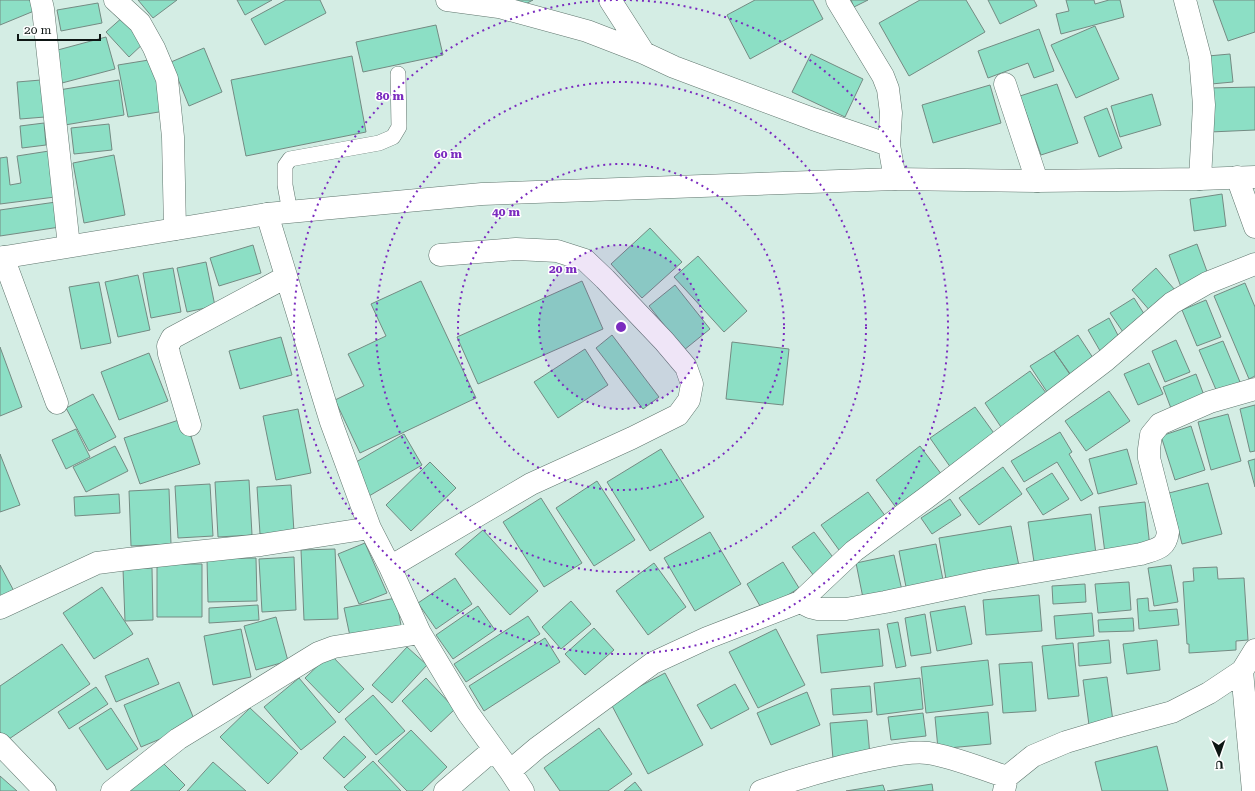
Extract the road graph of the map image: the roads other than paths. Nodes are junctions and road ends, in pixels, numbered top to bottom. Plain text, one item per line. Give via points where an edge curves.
1 (41, 0) edge
2 (115, 0) edge
3 (447, 0) edge
4 (610, 0) edge
5 (837, 0) edge
6 (1185, 0) edge
7 (644, 53) junction
8 (398, 74) dead end
9 (1004, 84) dead end
10 (889, 144) junction
11 (1246, 177) edge
12 (895, 179) junction
13 (1200, 179) junction
14 (1037, 181) junction
15 (290, 212) junction
16 (267, 214) junction
17 (1255, 227) edge
18 (175, 229) junction
19 (69, 246) junction
20 (440, 256) dead end
21 (2, 257) edge
22 (1255, 264) edge
23 (286, 277) junction
24 (1255, 389) edge
25 (57, 403) dead end
26 (190, 425) dead end
27 (370, 528) junction
28 (390, 567) junction
29 (800, 602) junction
30 (0, 608) edge
31 (420, 633) junction
32 (1255, 650) edge
33 (1242, 671) junction
34 (0, 744) edge
35 (494, 749) junction
36 (510, 771) junction
37 (1006, 784) edge
38 (45, 791) edge
39 (112, 791) edge
40 (445, 791) edge
41 (523, 791) edge
42 (761, 791) edge
43 (1253, 791) edge

1 - 19 street
2 - 18 street via 140,23 167,79 173,136
3 - 7 street via 499,7 587,31
4 - 7 street
5 - 10 street via 883,76 888,89 891,113
6 - 13 street via 1200,57 1204,105
7 - 10 street via 674,67
8 - 15 lane via 399,127 393,137 379,143 290,159 285,166 285,185
9 - 14 street
10 - 12 street
11 - 13 street
11 - 17 street
12 - 14 street
12 - 15 street via 482,194
13 - 14 street
15 - 16 street
16 - 18 street
16 - 23 street
18 - 19 street
19 - 21 street
20 - 28 street via 516,249 558,251 585,260 664,341 686,367 692,384 689,400 678,415 531,484
21 - 25 street
22 - 29 street via 1207,283 1172,303 1106,360 854,551
23 - 26 street via 172,338 168,346 169,354
23 - 27 street via 331,422
24 - 29 street via 1210,402 1160,424 1151,435 1149,458 1168,532 1167,540 1160,548 1141,554 989,580 846,609 818,609
27 - 28 street
27 - 30 street via 261,545 97,563
28 - 31 street
29 - 36 street via 707,638 653,663 537,748
31 - 35 street via 468,712
31 - 39 street via 334,647 318,653 178,739
32 - 33 street
33 - 37 street via 1209,693 1172,712 1066,742 1034,756
33 - 43 street
34 - 38 street
35 - 36 street
35 - 40 street
36 - 41 street
37 - 42 street via 957,760 927,752 897,754 851,763

